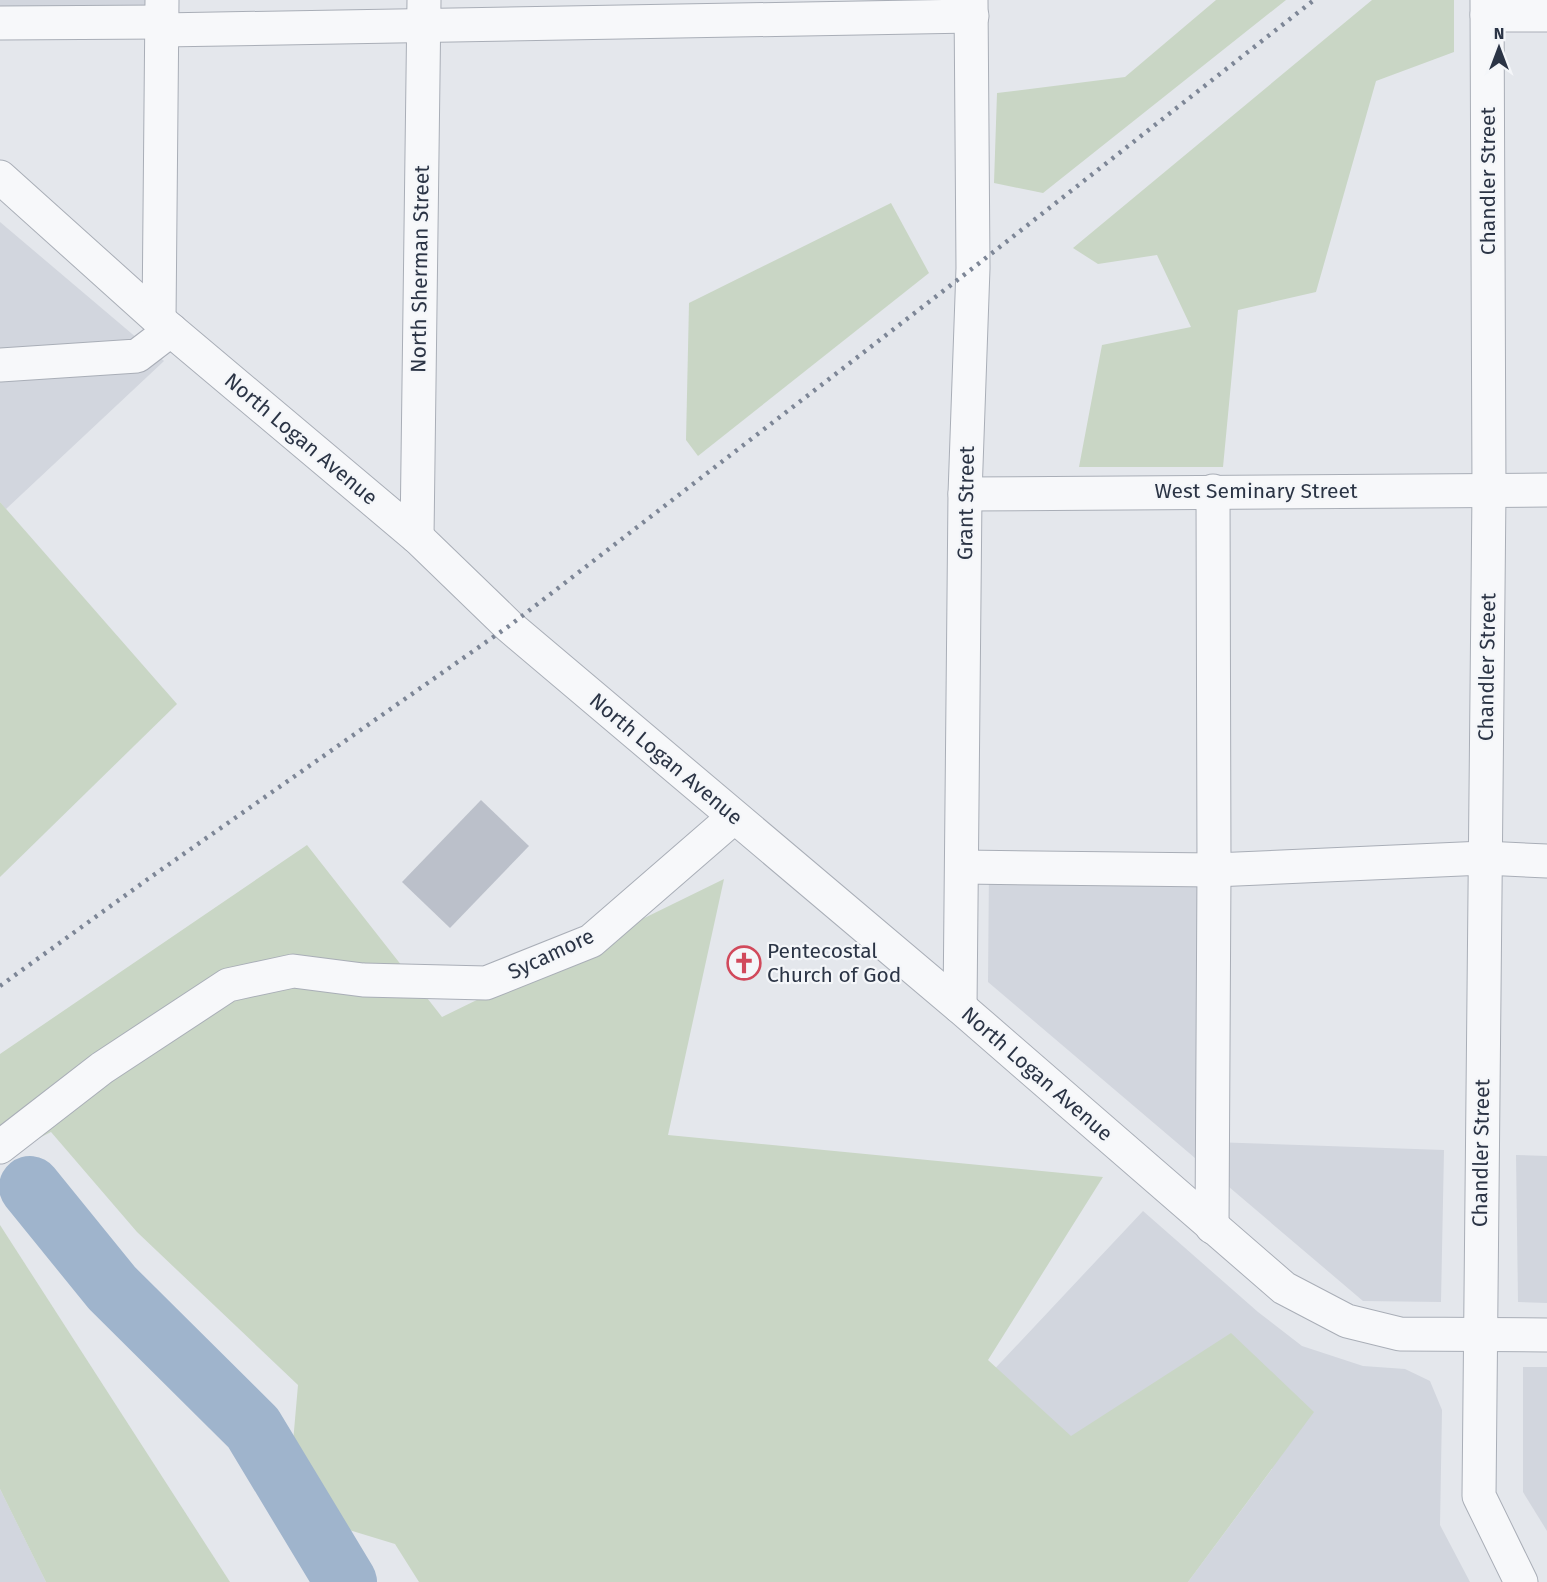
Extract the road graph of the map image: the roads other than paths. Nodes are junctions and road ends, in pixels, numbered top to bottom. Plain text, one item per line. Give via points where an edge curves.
1 (972, 8) edge
2 (1487, 8) edge
3 (690, 10) edge
4 (424, 13) edge
5 (1547, 15) edge
6 (162, 17) edge
7 (0, 23) edge
8 (0, 177) edge
9 (165, 325) junction
10 (0, 365) edge
11 (1547, 490) edge
12 (1213, 491) junction
13 (1489, 491) junction
14 (965, 494) junction
15 (417, 537) junction
16 (734, 817) junction
17 (1484, 858) junction
18 (1547, 861) edge
19 (963, 867) junction
20 (1214, 870) junction
21 (960, 1006) junction
22 (0, 1147) edge
23 (1212, 1227) junction
24 (1480, 1335) junction
25 (1547, 1335) edge
26 (1521, 1582) edge

1 - 3 street
1 - 14 street, Grant Street via 973,268
2 - 5 street
2 - 13 street, Chandler Street
3 - 4 street
4 - 6 street
4 - 15 street, North Sherman Street
6 - 7 street
6 - 9 street
8 - 9 street, North Logan Avenue
9 - 10 street via 137,356
9 - 15 street, North Logan Avenue
11 - 13 street, West Seminary Street
12 - 13 street, West Seminary Street
12 - 14 street, West Seminary Street
12 - 20 street
13 - 17 street, Chandler Street
14 - 19 street, Grant Street
15 - 16 street, North Logan Avenue via 509,626
16 - 21 street, North Logan Avenue
16 - 22 street, Sycamore via 591,941 486,983 363,980 293,971 228,986 102,1068
17 - 18 street
17 - 20 street
17 - 24 street, Chandler Street
19 - 20 street
19 - 21 street, Grant Street
20 - 23 street
21 - 23 street, North Logan Avenue
23 - 24 street, North Logan Avenue via 1284,1288 1347,1321 1400,1334
24 - 25 street, North Logan Avenue
24 - 26 street via 1479,1496

